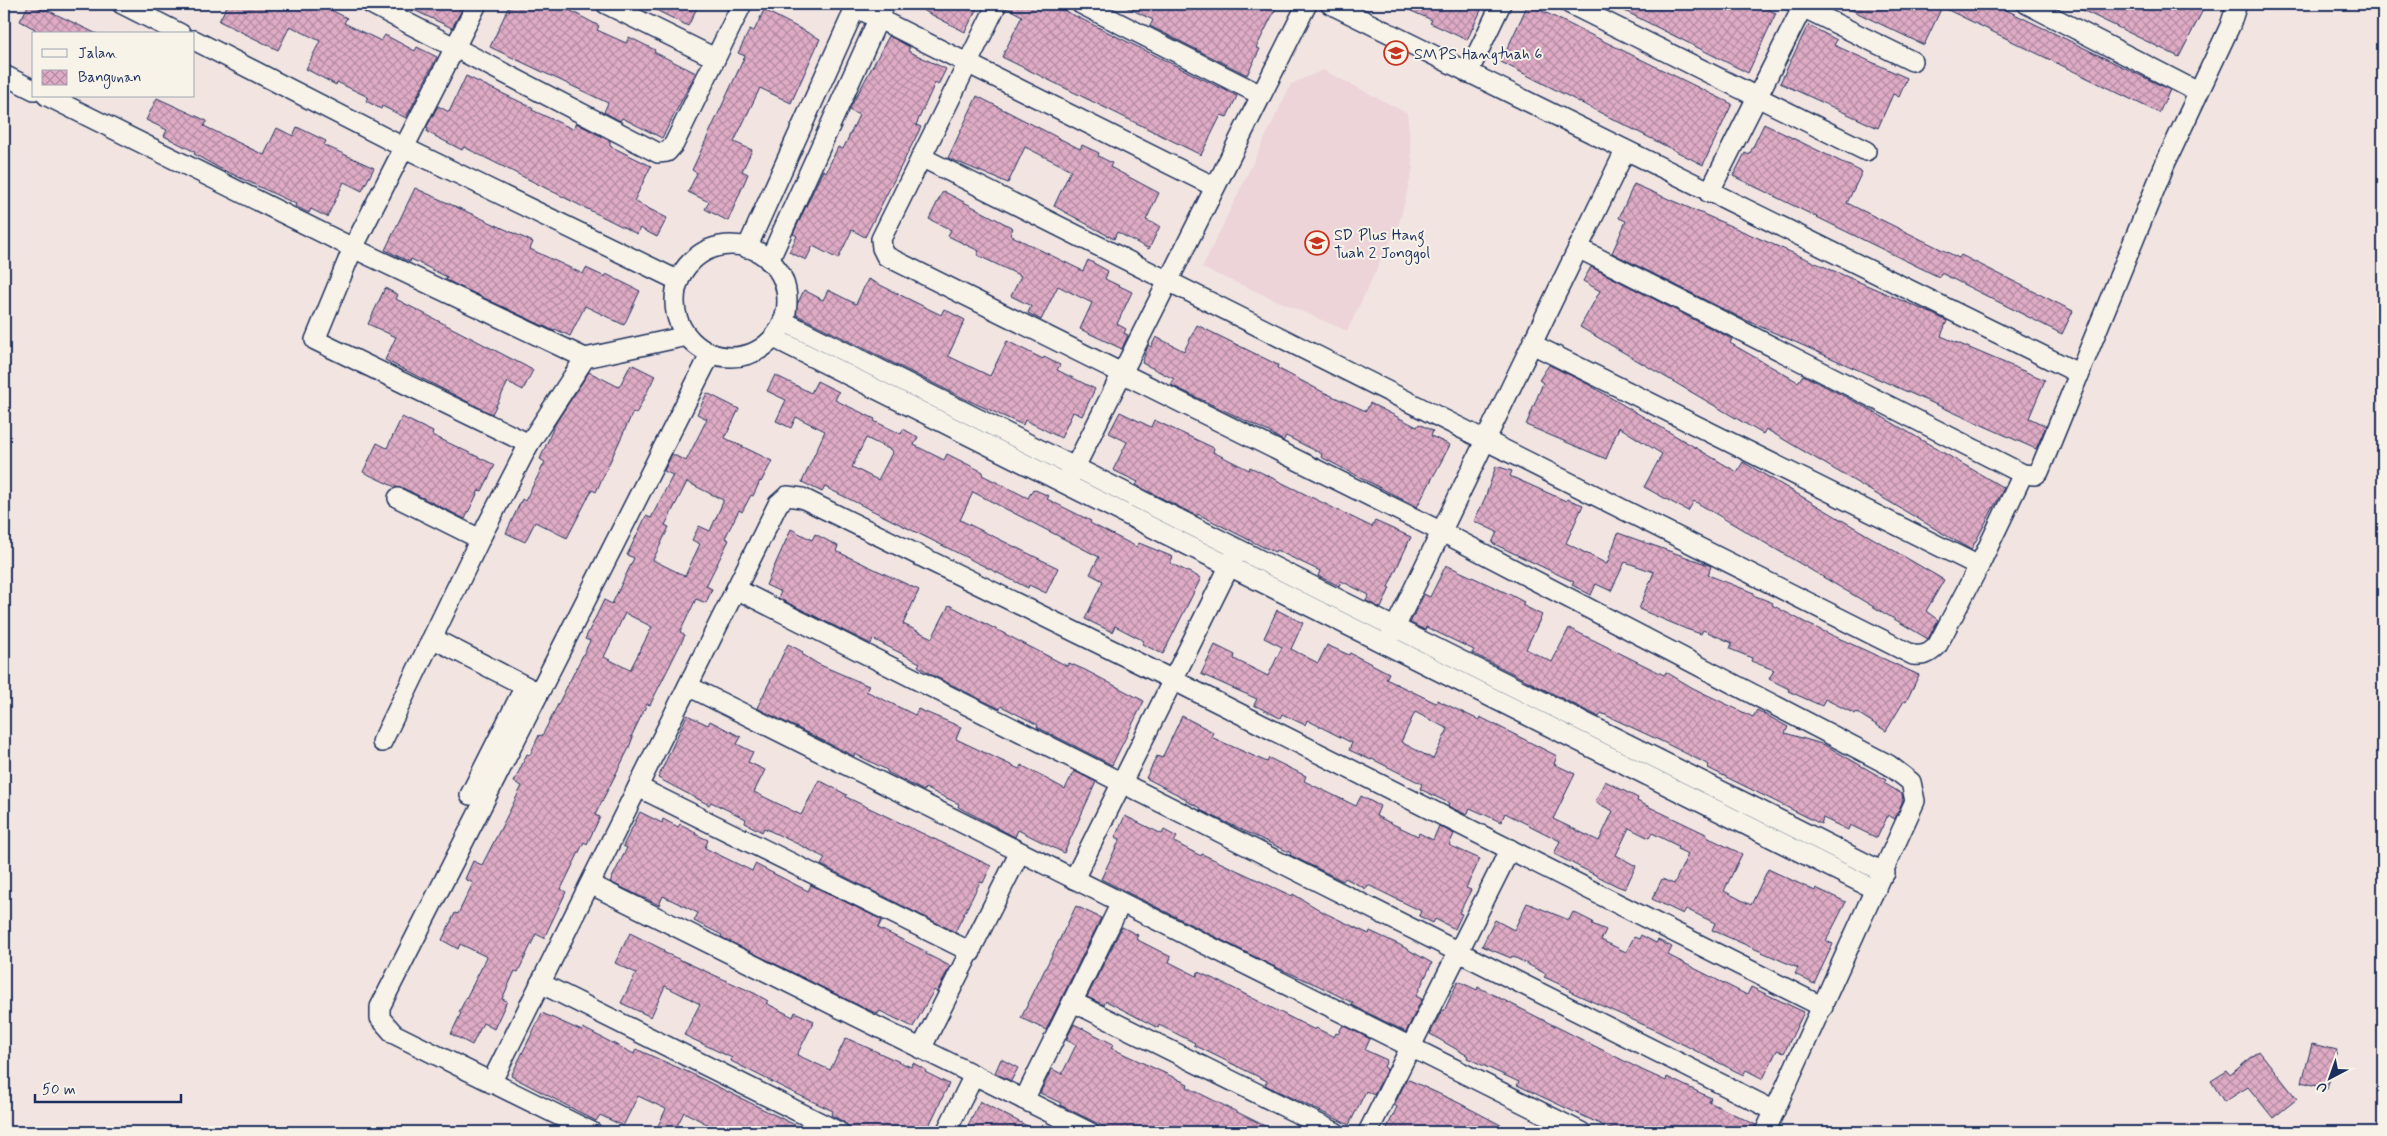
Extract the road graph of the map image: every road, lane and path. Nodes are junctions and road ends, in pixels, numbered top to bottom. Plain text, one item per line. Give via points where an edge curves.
1 (122, 4) edge
2 (371, 4) edge
3 (477, 4) edge
4 (606, 4) edge
5 (742, 4) edge
6 (997, 4) edge
7 (1081, 4) edge
8 (1307, 4) edge
9 (1330, 4) edge
10 (1501, 4) edge
11 (1570, 4) edge
12 (2027, 4) edge
13 (2237, 4) edge
14 (854, 5) edge
15 (1800, 5) edge
16 (882, 10) edge
17 (177, 32) edge
18 (195, 41) edge
19 (456, 46) junction
20 (715, 58) junction
21 (1912, 61) dead end
22 (969, 62) junction
23 (1468, 72) junction
24 (4, 75) edge
25 (32, 89) edge
26 (2198, 92) junction
27 (1261, 95) junction
28 (1757, 97) junction
29 (51, 98) edge
30 (405, 148) junction
31 (1625, 151) junction
32 (1866, 151) dead end
33 (921, 157) junction
34 (1215, 186) junction
35 (1709, 192) junction
36 (353, 248) junction
37 (747, 248) junction
38 (1578, 248) junction
39 (769, 261) junction
40 (1169, 280) junction
41 (679, 281) junction
42 (784, 321) junction
43 (687, 336) junction
44 (774, 338) junction
45 (1532, 344) junction
46 (711, 353) junction
47 (585, 358) junction
48 (1122, 374) junction
49 (2080, 374) junction
50 (1486, 439) junction
51 (529, 444) junction
52 (1075, 468) junction
53 (2023, 474) junction
54 (1066, 485) junction
55 (398, 498) dead end
56 (1442, 532) junction
57 (480, 539) junction
58 (1238, 550) junction
59 (1229, 566) junction
60 (1979, 566) junction
61 (736, 589) junction
62 (1395, 628) junction
63 (434, 639) junction
64 (1387, 645) junction
65 (1173, 680) junction
66 (688, 686) junction
67 (532, 689) junction
68 (382, 742) dead end
69 (1121, 783) junction
70 (638, 786) junction
71 (470, 796) dead end
72 (1510, 849) junction
73 (1020, 852) junction
74 (1885, 873) junction
75 (1074, 879) junction
76 (590, 884) junction
77 (1876, 890) junction
78 (1122, 903) junction
79 (971, 952) junction
80 (1458, 953) junction
81 (540, 983) junction
82 (1073, 1002) junction
83 (1823, 1007) junction
84 (1411, 1047) junction
85 (921, 1049) junction
86 (974, 1075) junction
87 (491, 1083) junction
88 (1024, 1100) junction
89 (1775, 1111) junction
90 (592, 1132) edge
91 (839, 1132) edge
92 (946, 1132) edge
93 (1088, 1132) edge
94 (1335, 1132) edge
95 (1368, 1132) edge
96 (1581, 1132) edge
97 (1765, 1132) edge

1 - 17 street
2 - 19 street
3 - 19 street
4 - 20 street
5 - 20 street
6 - 22 street
7 - 27 street
8 - 27 street
9 - 23 street
10 - 23 street
11 - 28 street
12 - 26 street
13 - 26 street via 2230,26
14 - 16 street
14 - 37 street
15 - 21 street
15 - 28 street
16 - 22 street
16 - 39 street
18 - 30 street
19 - 20 street via 658,153 667,152 674,144
19 - 30 street
22 - 33 street
22 - 34 street
23 - 31 street
24 - 25 street
26 - 49 street via 2165,164
27 - 34 street
28 - 32 street
28 - 35 street
29 - 36 street
30 - 36 street
30 - 41 street
31 - 35 street
31 - 38 street
33 - 40 street
33 - 48 street via 881,240 886,256
34 - 40 street
35 - 49 street
36 - 47 street
36 - 51 street via 314,340
37 - 39 street
37 - 41 street via 726,246 706,251 695,258
38 - 45 street
38 - 53 street
39 - 42 street via 780,274 785,289
40 - 48 street
40 - 50 street
41 - 43 street via 676,310
42 - 44 street
42 - 52 street
43 - 46 street
43 - 47 street
44 - 46 street via 766,346 745,355 734,357
44 - 54 street
45 - 50 street
45 - 60 street
46 - 67 street
47 - 51 street
48 - 52 street
48 - 56 street
49 - 53 street via 2039,472 2035,476
50 - 56 street
50 - 60 street via 1914,655 1923,656 1937,646
51 - 57 street
52 - 54 street
52 - 58 street
53 - 60 street
54 - 59 street
55 - 57 street
56 - 62 street
56 - 74 street via 1901,772 1911,782 1915,801
57 - 63 street
58 - 59 street
58 - 62 street
59 - 64 street
59 - 65 street
61 - 65 street via 778,504 787,496 802,498
61 - 66 street
61 - 69 street
62 - 64 street
62 - 74 street
63 - 67 street
63 - 68 street
64 - 77 street
65 - 69 street
65 - 72 street
66 - 70 street
66 - 73 street
67 - 71 street
67 - 87 street via 380,1007 380,1018 394,1034
69 - 75 street
69 - 80 street
70 - 76 street
70 - 79 street
72 - 80 street
72 - 83 street
73 - 75 street
73 - 79 street
74 - 77 street
75 - 78 street
76 - 81 street
76 - 85 street
77 - 83 street
78 - 82 street
78 - 84 street
79 - 85 street
80 - 84 street
80 - 89 street
81 - 87 street
81 - 91 street
82 - 88 street
82 - 94 street
83 - 89 street
84 - 95 street
84 - 96 street
85 - 86 street
86 - 88 street
86 - 92 street
87 - 90 street
88 - 93 street
89 - 97 street

